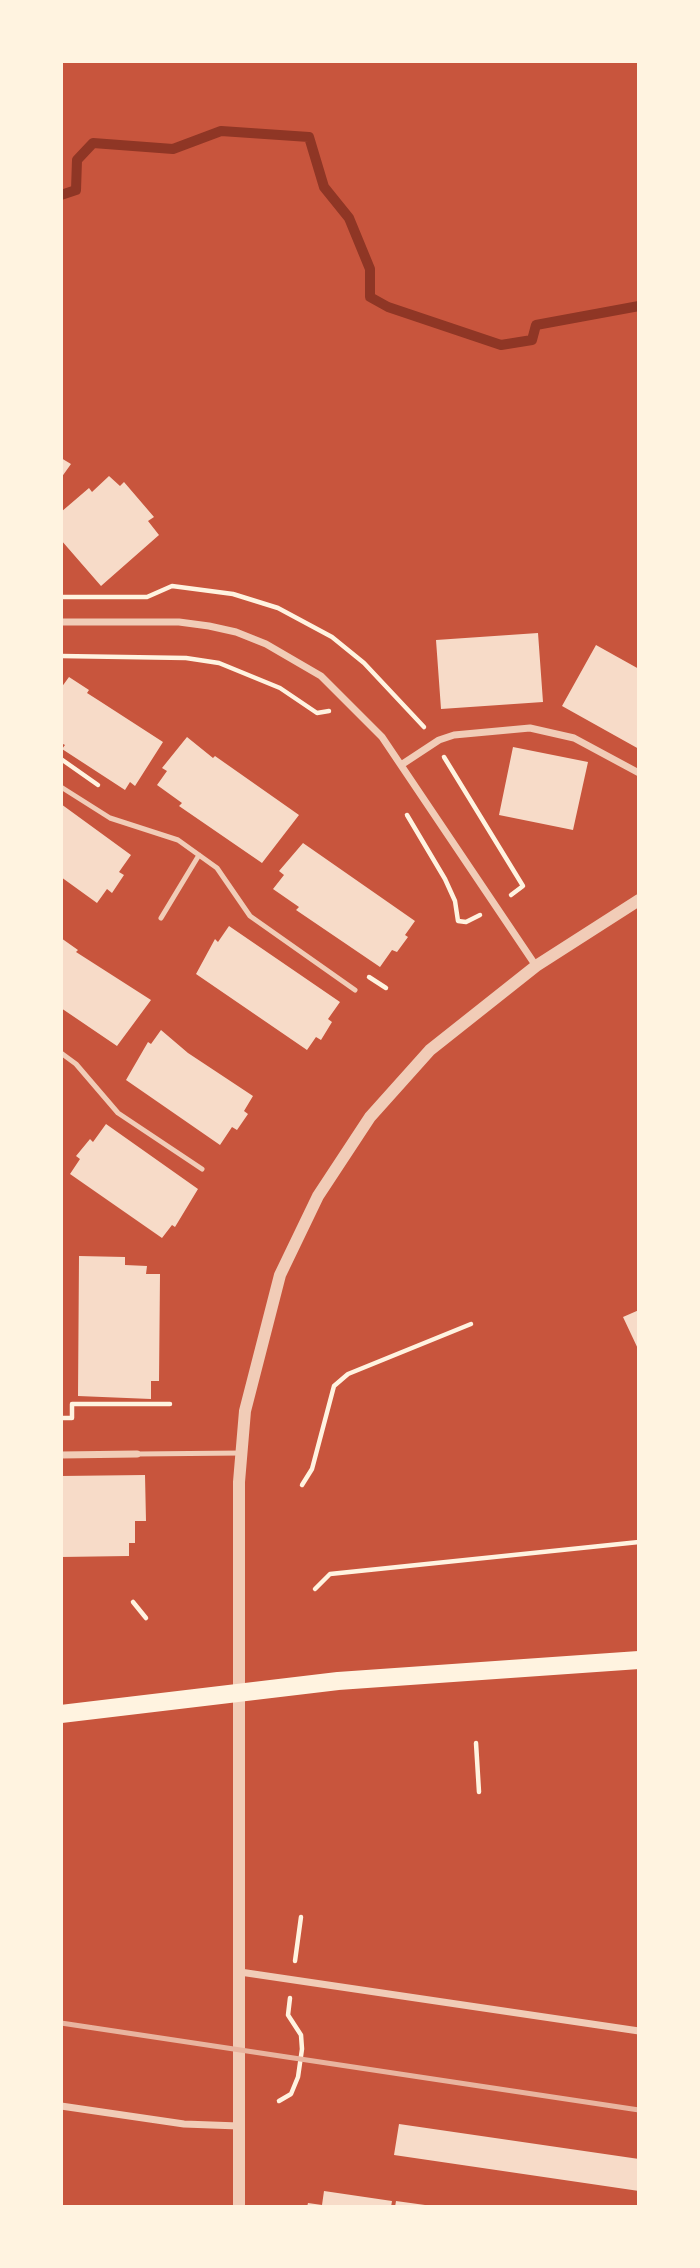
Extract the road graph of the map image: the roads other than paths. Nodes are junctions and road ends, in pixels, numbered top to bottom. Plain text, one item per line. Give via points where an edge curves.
1 (61, 622) edge
2 (401, 765) junction
3 (639, 773) edge
4 (61, 787) edge
5 (199, 855) junction
6 (639, 900) edge
7 (161, 918) dead end
8 (536, 966) junction
9 (355, 990) dead end
10 (62, 1053) edge
11 (202, 1169) dead end
12 (242, 1452) junction
13 (137, 1454) joint
14 (61, 1455) edge
15 (639, 1660) edge
16 (241, 1695) junction
17 (61, 1714) edge
18 (240, 1972) junction
19 (639, 2031) edge
20 (61, 2106) edge
21 (239, 2126) junction
22 (239, 2207) edge

1 - 2 street via 179,622 236,632 266,644 344,695
2 - 3 street via 435,743 470,732 530,728 583,742
2 - 8 street
4 - 5 lane via 110,818 167,835
5 - 7 lane
5 - 9 lane via 217,868 250,916
6 - 8 street
8 - 12 street via 430,1050 370,1117 318,1196 280,1275 244,1410
10 - 11 lane via 118,1113
12 - 13 lane
12 - 16 street
13 - 14 street
15 - 16 main road via 338,1681
16 - 17 main road
16 - 18 street
18 - 19 street
18 - 21 street
20 - 21 street via 184,2124
21 - 22 street

